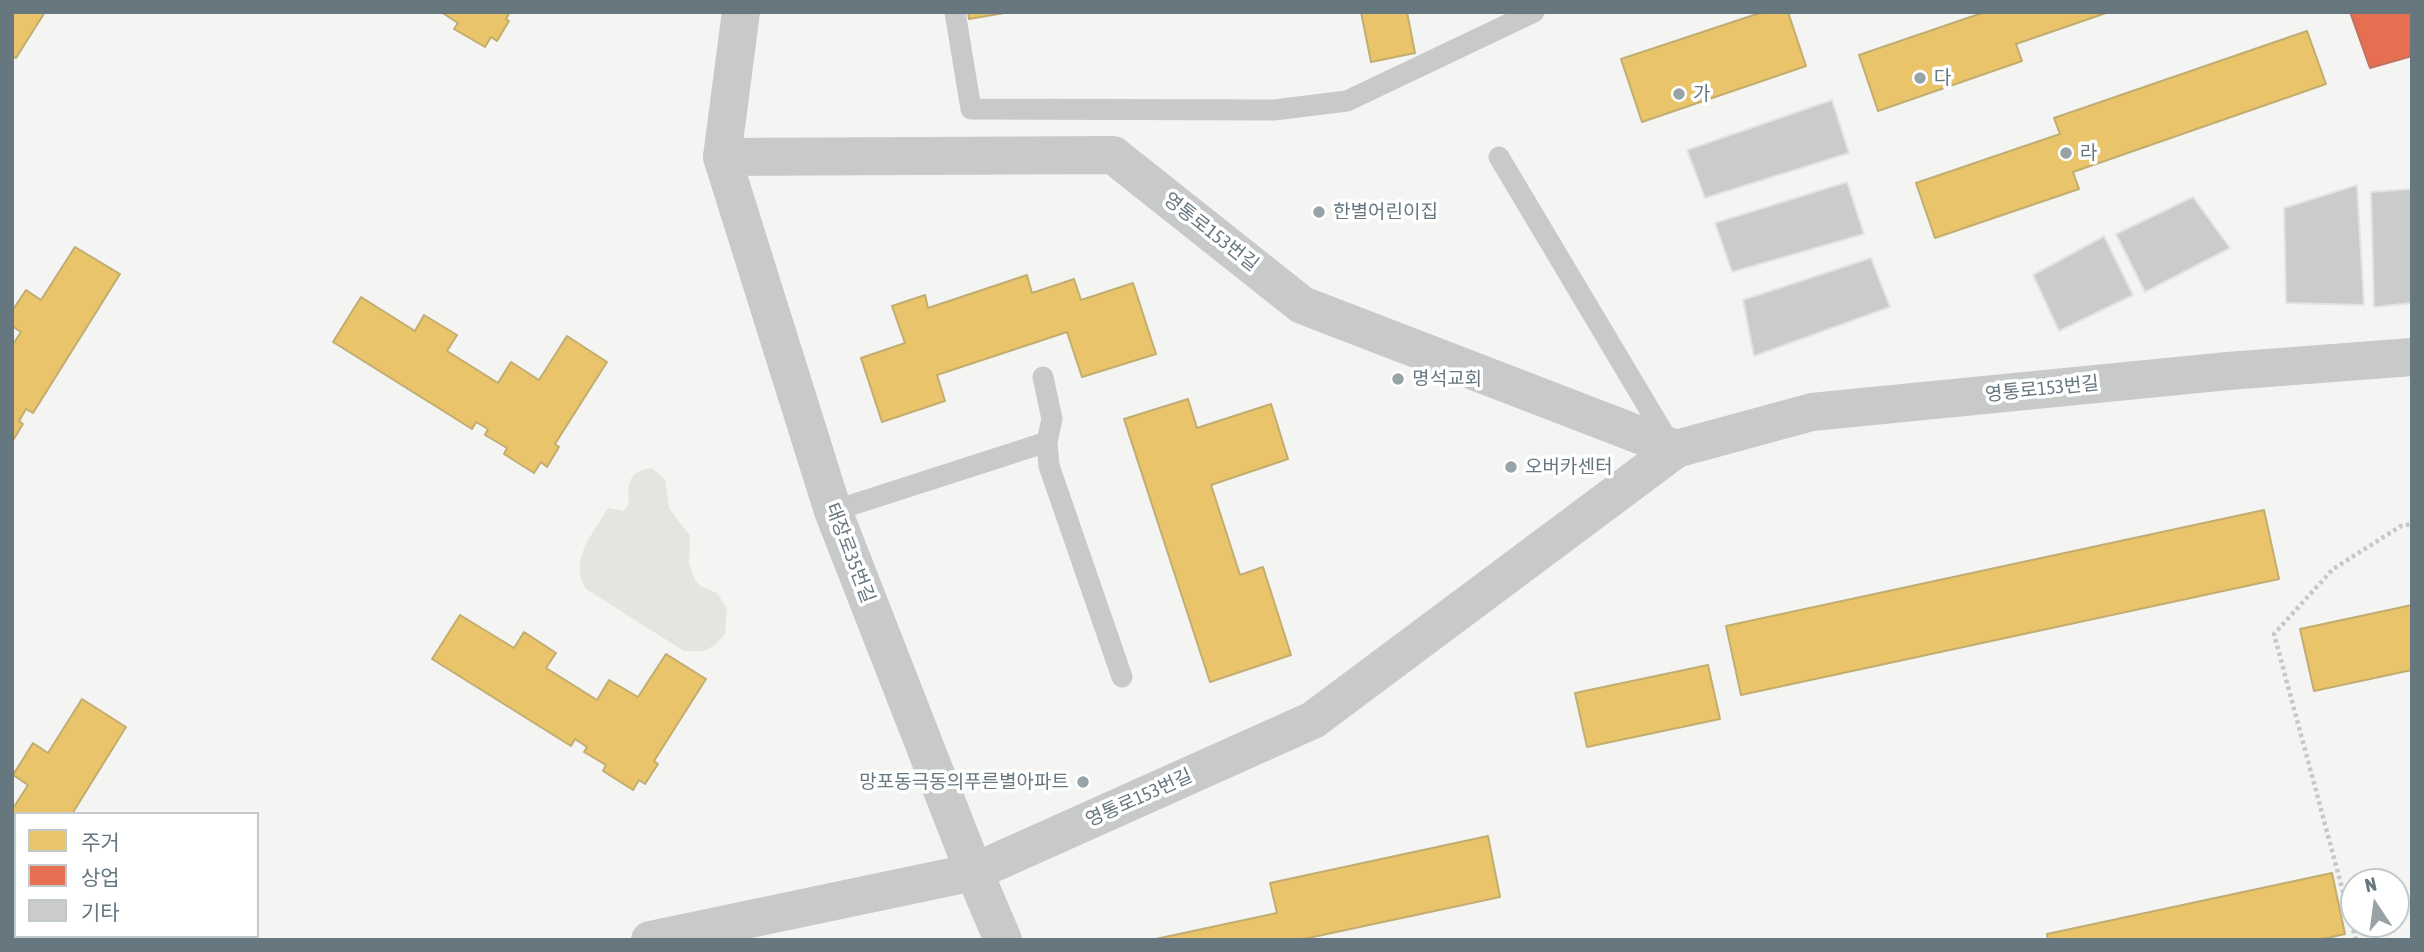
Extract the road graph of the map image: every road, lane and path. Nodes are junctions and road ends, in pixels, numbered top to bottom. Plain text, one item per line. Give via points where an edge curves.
1 (741, 12) edge
2 (955, 12) edge
3 (1534, 12) edge
4 (722, 157) junction
5 (1499, 157) dead end
6 (2412, 357) edge
7 (1043, 377) dead end
8 (1047, 442) junction
9 (1674, 448) junction
10 (833, 511) junction
11 (2412, 524) edge
12 (1122, 677) dead end
13 (974, 872) junction
14 (650, 940) edge
15 (1003, 940) edge
16 (2356, 940) edge

1 - 4 street
2 - 3 lane via 971,109 1274,110 1347,101
4 - 9 street, 영통로153번길 via 1113,155 1302,305
4 - 10 street, 태장로35번길
5 - 9 lane
6 - 9 street, 영통로153번길 via 1812,412
7 - 8 lane via 1052,419
8 - 10 lane
8 - 12 lane via 1049,466
9 - 13 street, 영통로153번길 via 1312,720
10 - 13 street, 태장로35번길
11 - 16 path via 2401,526 2333,569 2274,634
13 - 14 street, 영통로153번길
13 - 15 street, 태장로35번길

